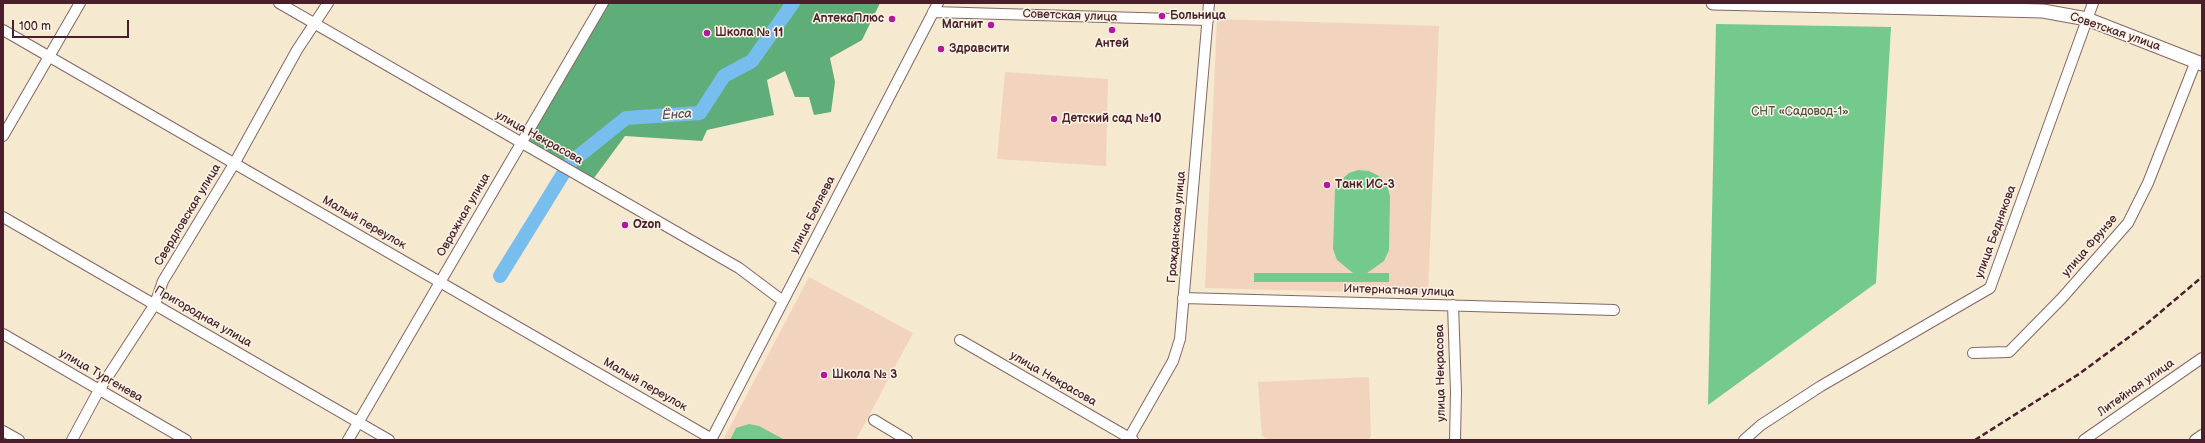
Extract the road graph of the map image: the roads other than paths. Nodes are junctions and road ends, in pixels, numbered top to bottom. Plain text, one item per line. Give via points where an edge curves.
1 (80, 3) edge
2 (279, 3) edge
3 (328, 3) edge
4 (603, 3) edge
5 (938, 3) edge
6 (1209, 3) edge
7 (1713, 3) edge
8 (2093, 3) edge
9 (933, 12) junction
10 (2087, 19) junction
11 (1208, 20) junction
12 (315, 24) junction
13 (3, 30) edge
14 (49, 57) junction
15 (2199, 62) edge
16 (3, 136) edge
17 (521, 143) junction
18 (234, 164) junction
19 (3, 217) edge
20 (440, 282) junction
21 (1183, 298) junction
22 (783, 301) junction
23 (154, 304) junction
24 (1453, 305) junction
25 (1614, 310) dead end
26 (3, 334) edge
27 (960, 340) dead end
28 (1973, 353) dead end
29 (2202, 358) edge
30 (100, 390) junction
31 (874, 420) dead end
32 (359, 421) junction
33 (3, 431) edge
34 (2202, 435) edge
35 (712, 439) edge
36 (1130, 439) edge
37 (19, 440) edge
38 (72, 440) edge
39 (186, 440) edge
40 (348, 440) edge
41 (389, 440) edge
42 (907, 440) edge
43 (1454, 440) edge
44 (1744, 440) edge
45 (2084, 440) edge
46 (2195, 440) edge

1 - 14 street
2 - 12 street, улица Некрасова
3 - 12 street, Свердловская улица
4 - 17 street, Овражная улица
5 - 9 street, улица Беляева
6 - 11 street, Гражданская улица
7 - 10 main road, Советская улица via 2043,11
8 - 10 street, улица Беднякова
9 - 11 street, Советская улица
9 - 22 street, улица Беляева
10 - 15 main road, Советская улица
10 - 44 street, улица Беднякова via 1990,288 1821,386 1761,425
11 - 21 street, Гражданская улица
12 - 17 street, улица Некрасова
12 - 18 street, Свердловская улица via 297,50
13 - 14 street, Малый переулок
14 - 16 street
14 - 18 street, Малый переулок
15 - 28 street, улица Фрунзе via 2148,183 2128,223 2062,298 2009,352
17 - 20 street, Овражная улица
17 - 22 street, улица Некрасова via 739,268
18 - 20 street, Малый переулок
18 - 23 street, Свердловская улица via 163,281
19 - 23 street, Пригородная улица
20 - 32 street, Овражная улица
20 - 35 street, Малый переулок
21 - 24 street, Интернатная улица
21 - 36 street, Гражданская улица via 1180,339 1173,361
22 - 35 street, улица Беляева
23 - 30 street, Свердловская улица
23 - 32 street, Пригородная улица
24 - 25 street, Интернатная улица
24 - 43 street, улица Некрасова via 1456,392
26 - 30 street, улица Тургенева
27 - 36 street, улица Некрасова
29 - 45 street, Литейная улица
30 - 38 street, Свердловская улица
30 - 39 street, улица Тургенева
31 - 42 street
32 - 40 street, Овражная улица
32 - 41 street, Пригородная улица
33 - 37 street
34 - 46 street

